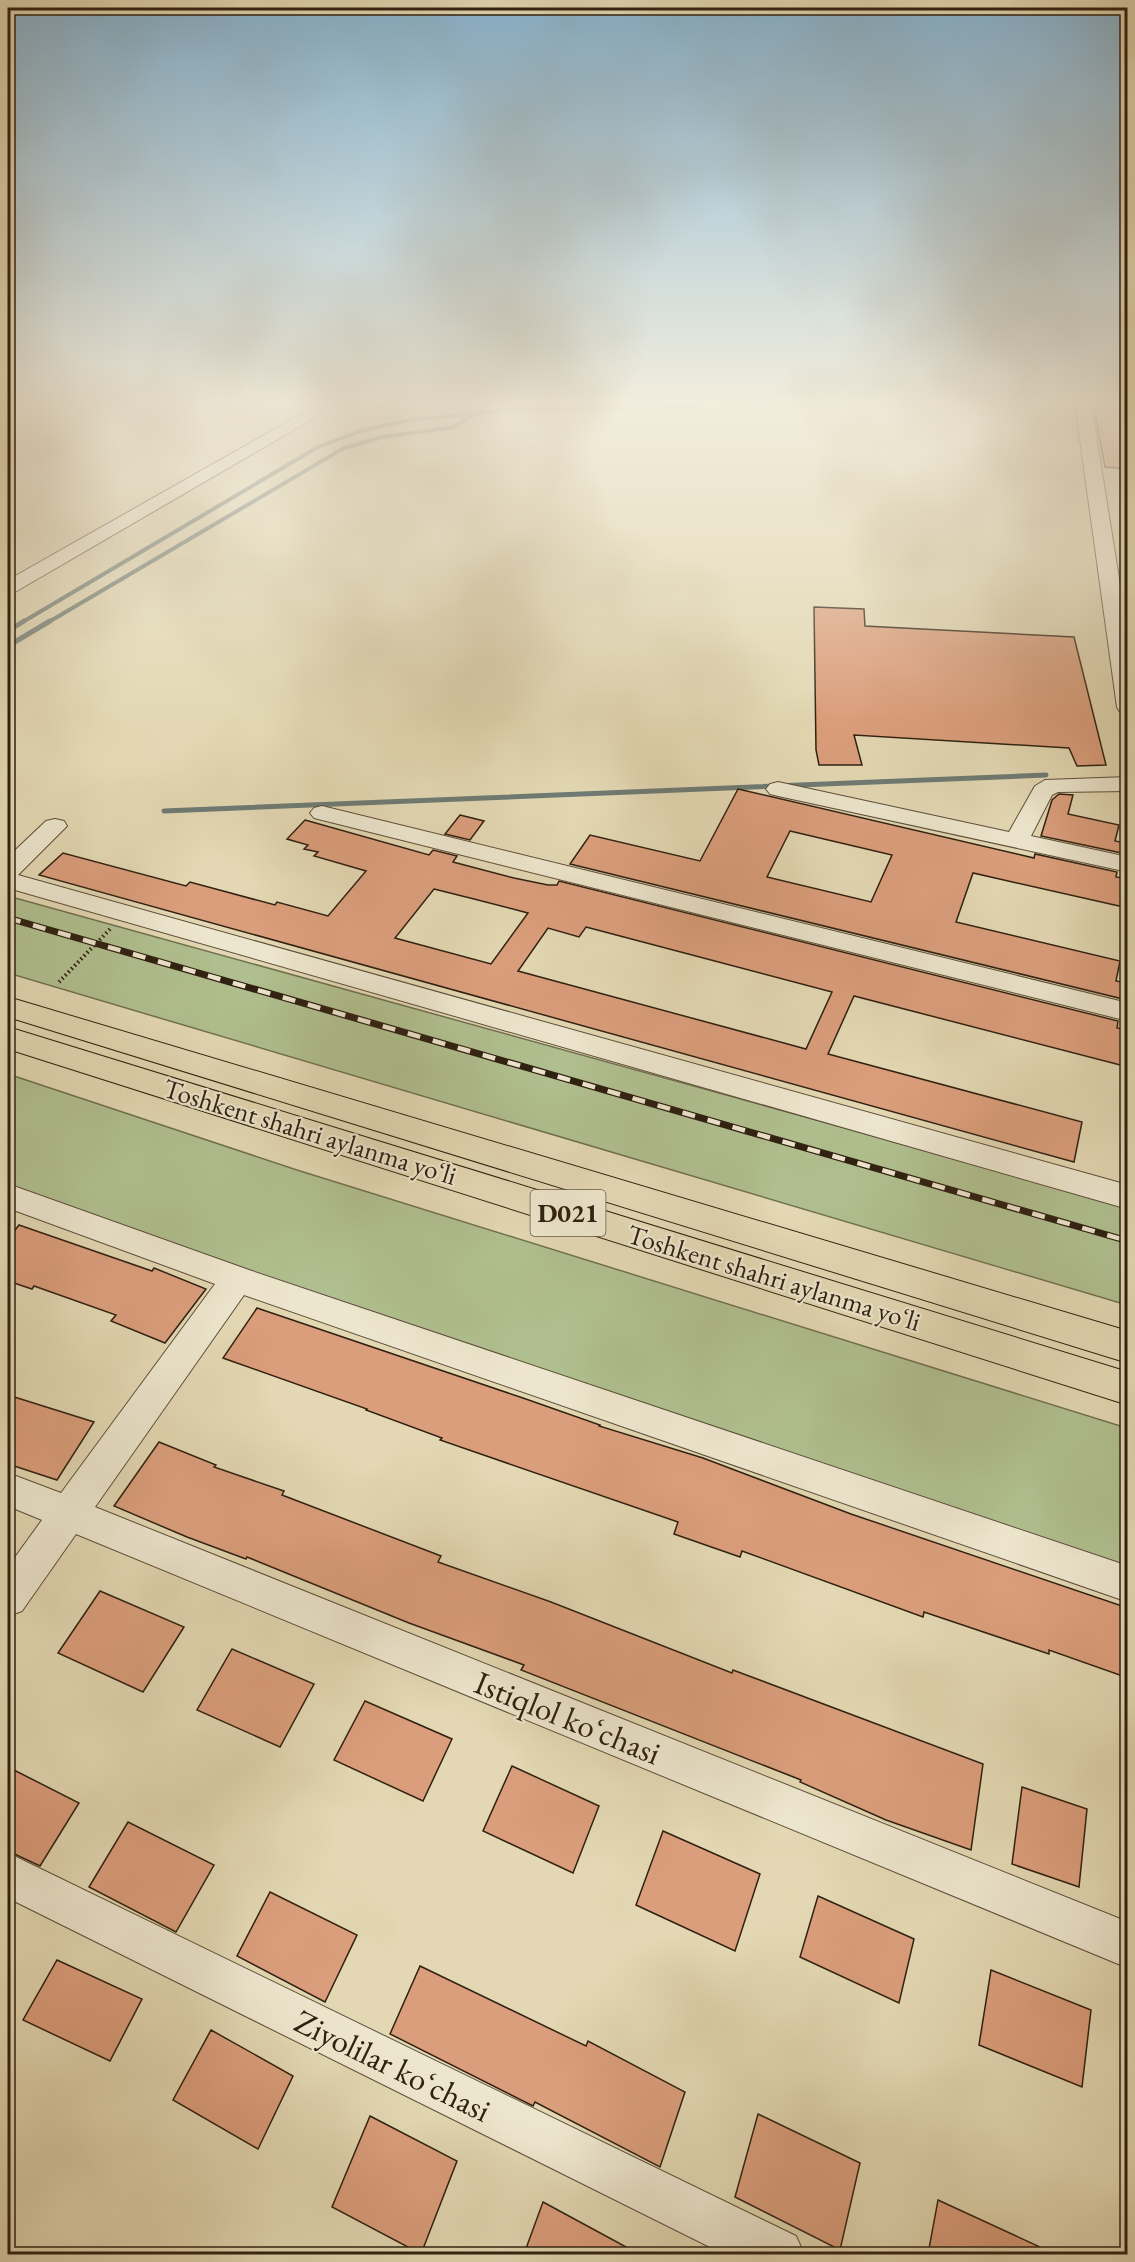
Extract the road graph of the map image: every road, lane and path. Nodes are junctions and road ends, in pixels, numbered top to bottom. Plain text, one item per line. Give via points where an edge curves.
1 (147, 509) edge
2 (1099, 509) edge
3 (8, 588) edge
4 (1128, 707) edge
5 (1124, 777) edge
6 (778, 789) dead end
7 (322, 813) dead end
8 (55, 826) dead end
9 (1016, 840) junction
10 (1128, 865) edge
11 (11, 882) edge
12 (125, 913) junction
13 (59, 981) dead end
14 (8, 1007) edge
15 (1128, 1012) edge
16 (8, 1038) edge
17 (8, 1196) edge
18 (1128, 1197) edge
19 (237, 1279) junction
20 (1128, 1347) edge
21 (1128, 1389) edge
22 (8, 1489) edge
23 (68, 1513) junction
24 (1128, 1584) edge
25 (8, 1598) edge
26 (8, 1875) edge
27 (1128, 1945) edge
28 (778, 2254) edge

1 - 3 street
2 - 4 street
5 - 9 street via 1053,785 1043,790
6 - 9 street
7 - 15 street
8 - 11 street
9 - 10 street
11 - 12 street
12 - 13 path
12 - 18 street
14 - 20 highway, Toshkent shahri aylanma yoʻli / D021
16 - 21 highway, Toshkent shahri aylanma yoʻli / D021
17 - 19 street
19 - 23 street
19 - 24 street
22 - 23 street, Istiqlol koʻchasi
23 - 25 street
23 - 27 street, Istiqlol koʻchasi
26 - 28 street, Ziyolilar koʻchasi

